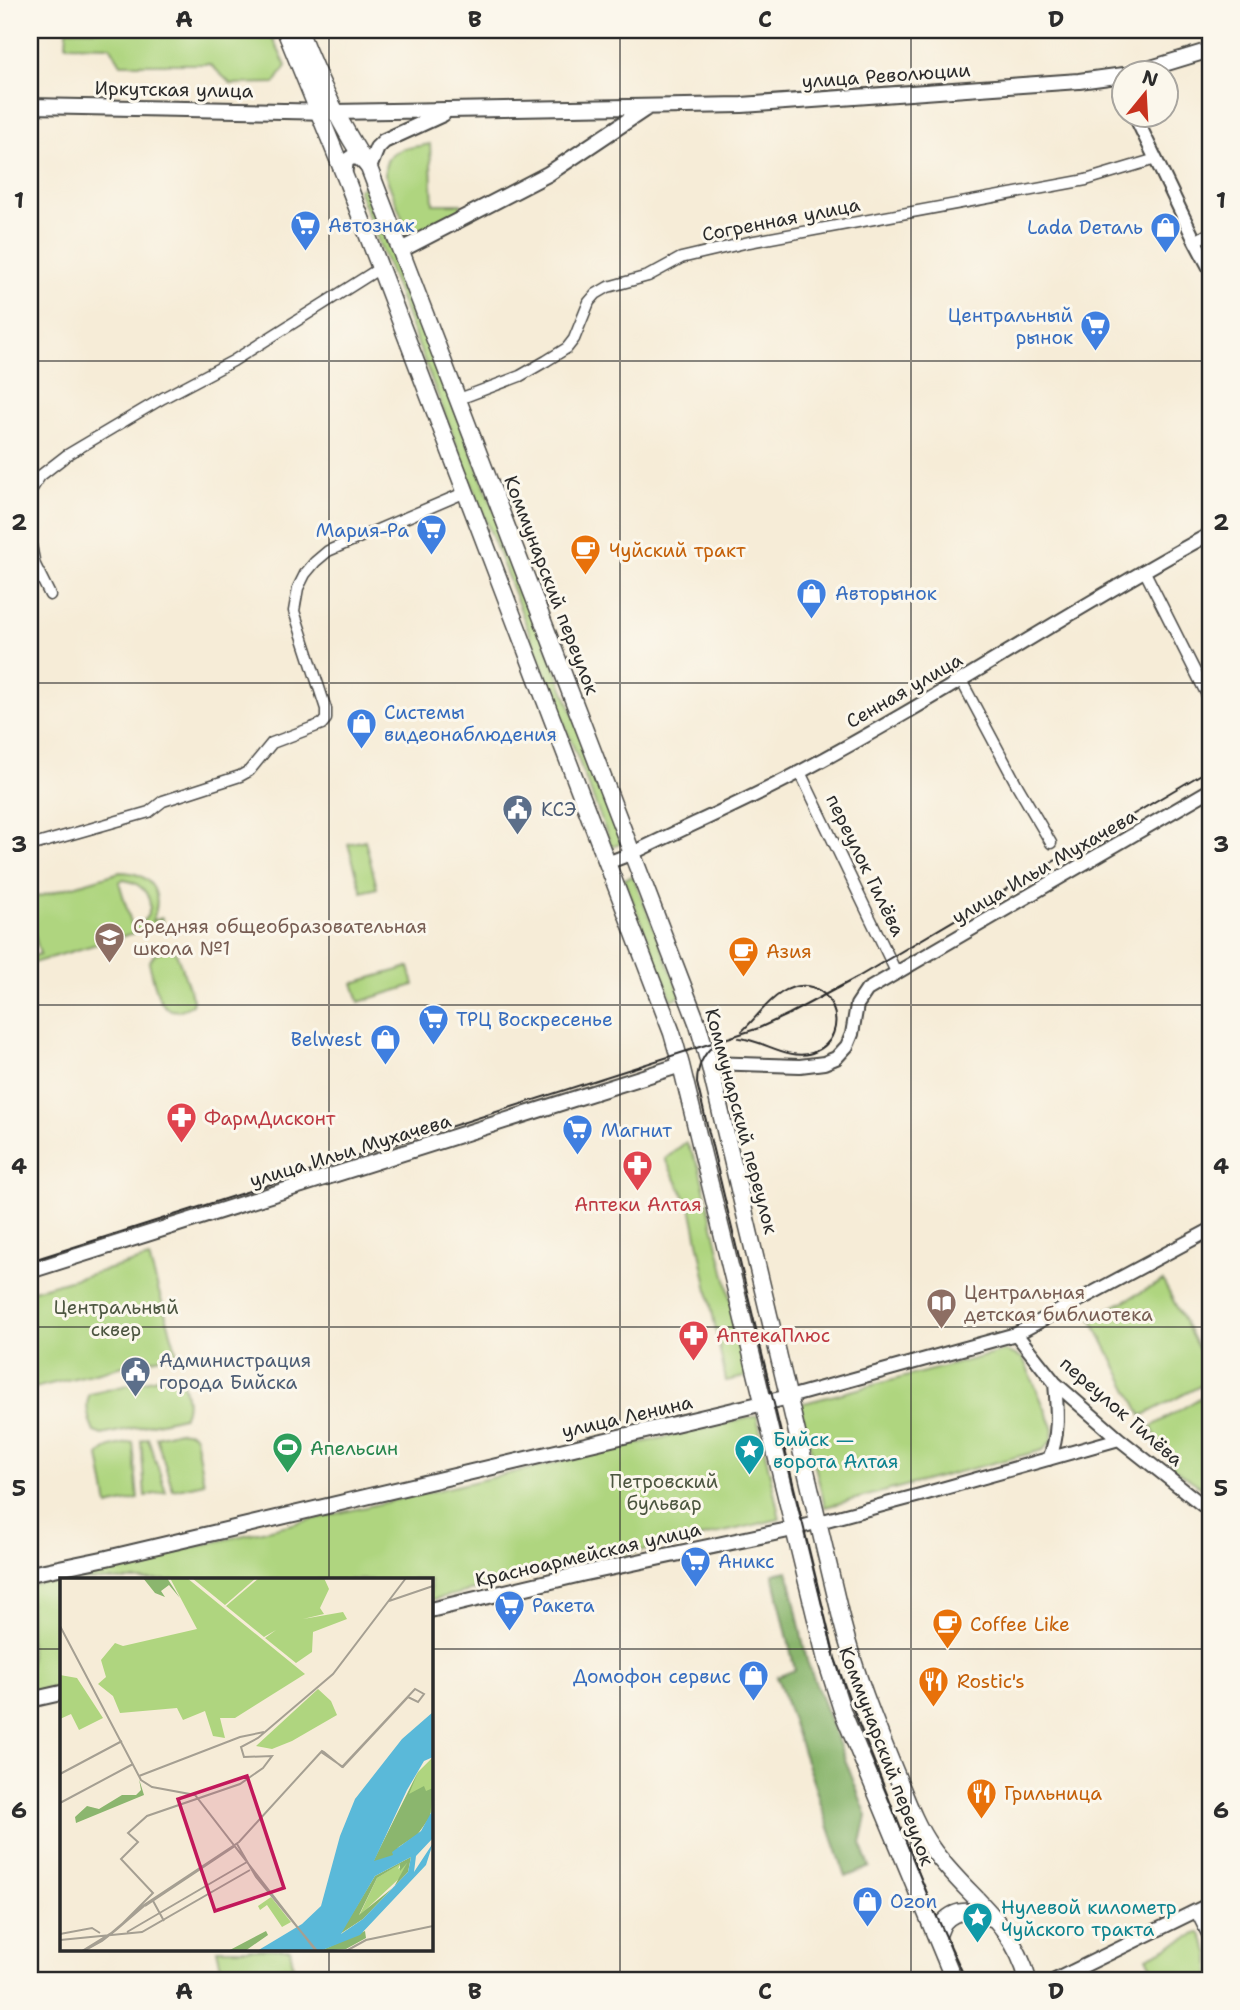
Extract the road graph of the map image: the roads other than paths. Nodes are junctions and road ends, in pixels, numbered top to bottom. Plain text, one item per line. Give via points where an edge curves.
1 (285, 30) edge
2 (299, 30) edge
3 (1210, 50) edge
4 (1176, 60) edge
5 (1110, 76) edge
6 (30, 106) edge
7 (650, 106) junction
8 (451, 110) junction
9 (326, 111) junction
10 (1142, 130) edge
11 (1156, 159) junction
12 (369, 167) junction
13 (344, 175) junction
14 (1210, 233) edge
15 (1195, 241) junction
16 (401, 250) junction
17 (380, 268) junction
18 (1210, 269) edge
19 (459, 399) junction
20 (30, 492) edge
21 (466, 492) junction
22 (1210, 534) edge
23 (30, 540) edge
24 (1144, 570) junction
25 (50, 595) dead end
26 (961, 680) junction
27 (1210, 701) edge
28 (800, 772) junction
29 (1210, 790) edge
30 (1051, 843) dead end
31 (30, 846) edge
32 (633, 853) junction
33 (607, 863) junction
34 (897, 974) junction
35 (709, 1063) junction
36 (681, 1065) junction
37 (1210, 1230) edge
38 (30, 1271) edge
39 (1016, 1334) junction
40 (1055, 1383) junction
41 (789, 1397) junction
42 (763, 1403) junction
43 (1119, 1439) junction
44 (1049, 1459) junction
45 (1210, 1511) edge
46 (818, 1523) junction
47 (793, 1529) junction
48 (30, 1574) edge
49 (432, 1610) edge
50 (60, 1693) edge
51 (30, 1700) edge
52 (1210, 1904) edge
53 (1196, 1912) junction
54 (997, 1919) junction
55 (937, 1938) junction
56 (1210, 1940) edge
57 (952, 1978) edge
58 (1027, 1980) edge
59 (1055, 1980) edge

1 - 9 main road
2 - 9 main road via 323,89
3 - 4 main road, улица Революции
5 - 7 main road, улица Революции via 742,105
6 - 9 main road, Иркутская улица
7 - 8 main road, улица Революции
7 - 16 main road via 548,174
8 - 9 main road, улица Революции
8 - 12 main road via 384,141
9 - 12 main road, Коммунарский переулок
9 - 13 main road, Коммунарский переулок
10 - 11 street
11 - 15 street
11 - 19 street, Согренная улица via 1086,180 681,258 648,276 597,294 574,339 547,361
12 - 13 main road via 352,157 346,161
12 - 16 main road, Коммунарский переулок
13 - 17 main road, Коммунарский переулок
14 - 15 street
15 - 18 street
16 - 19 main road, Коммунарский переулок
17 - 20 street via 233,360 67,455 40,476
17 - 21 main road, Коммунарский переулок
19 - 32 main road, Коммунарский переулок
21 - 31 street via 328,551 305,574 294,611 326,709 321,724 272,743 240,776 163,801 149,811
21 - 33 main road, Коммунарский переулок
22 - 24 street, Сенная улица
23 - 25 street via 35,565
24 - 26 street, Сенная улица
24 - 27 street
26 - 28 street, Сенная улица
26 - 30 street
28 - 32 street, Сенная улица
28 - 34 street, переулок Гилёва
29 - 34 street, улица Ильи Мухачева
32 - 33 street, Сенная улица
32 - 35 main road, Коммунарский переулок
33 - 36 main road, Коммунарский переулок
34 - 35 street, улица Ильи Мухачева via 862,996 847,1046 836,1058 800,1066
35 - 41 main road, Коммунарский переулок
36 - 38 main road, улица Ильи Мухачева
36 - 42 main road, Коммунарский переулок
37 - 39 street, улица Ленина
39 - 40 street, переулок Гилёва
39 - 41 street, улица Ленина
40 - 43 street, переулок Гилёва
40 - 44 street via 1057,1432
41 - 42 main road, улица Ленина
41 - 46 main road, Коммунарский переулок
42 - 47 main road, Коммунарский переулок
42 - 48 main road, улица Ленина
43 - 44 street, Красноармейская улица
43 - 45 street, переулок Гилёва
44 - 46 street, Красноармейская улица
46 - 47 street, Красноармейская улица
46 - 54 main road, Коммунарский переулок via 859,1682 919,1827 942,1862
47 - 49 main road, Красноармейская улица
47 - 55 main road, Коммунарский переулок via 835,1691
50 - 51 main road
52 - 53 street
53 - 56 street
53 - 59 street
54 - 55 main road via 964,1911 944,1922
54 - 58 main road, Коммунарский переулок via 1017,1951
55 - 57 main road, Коммунарский переулок

